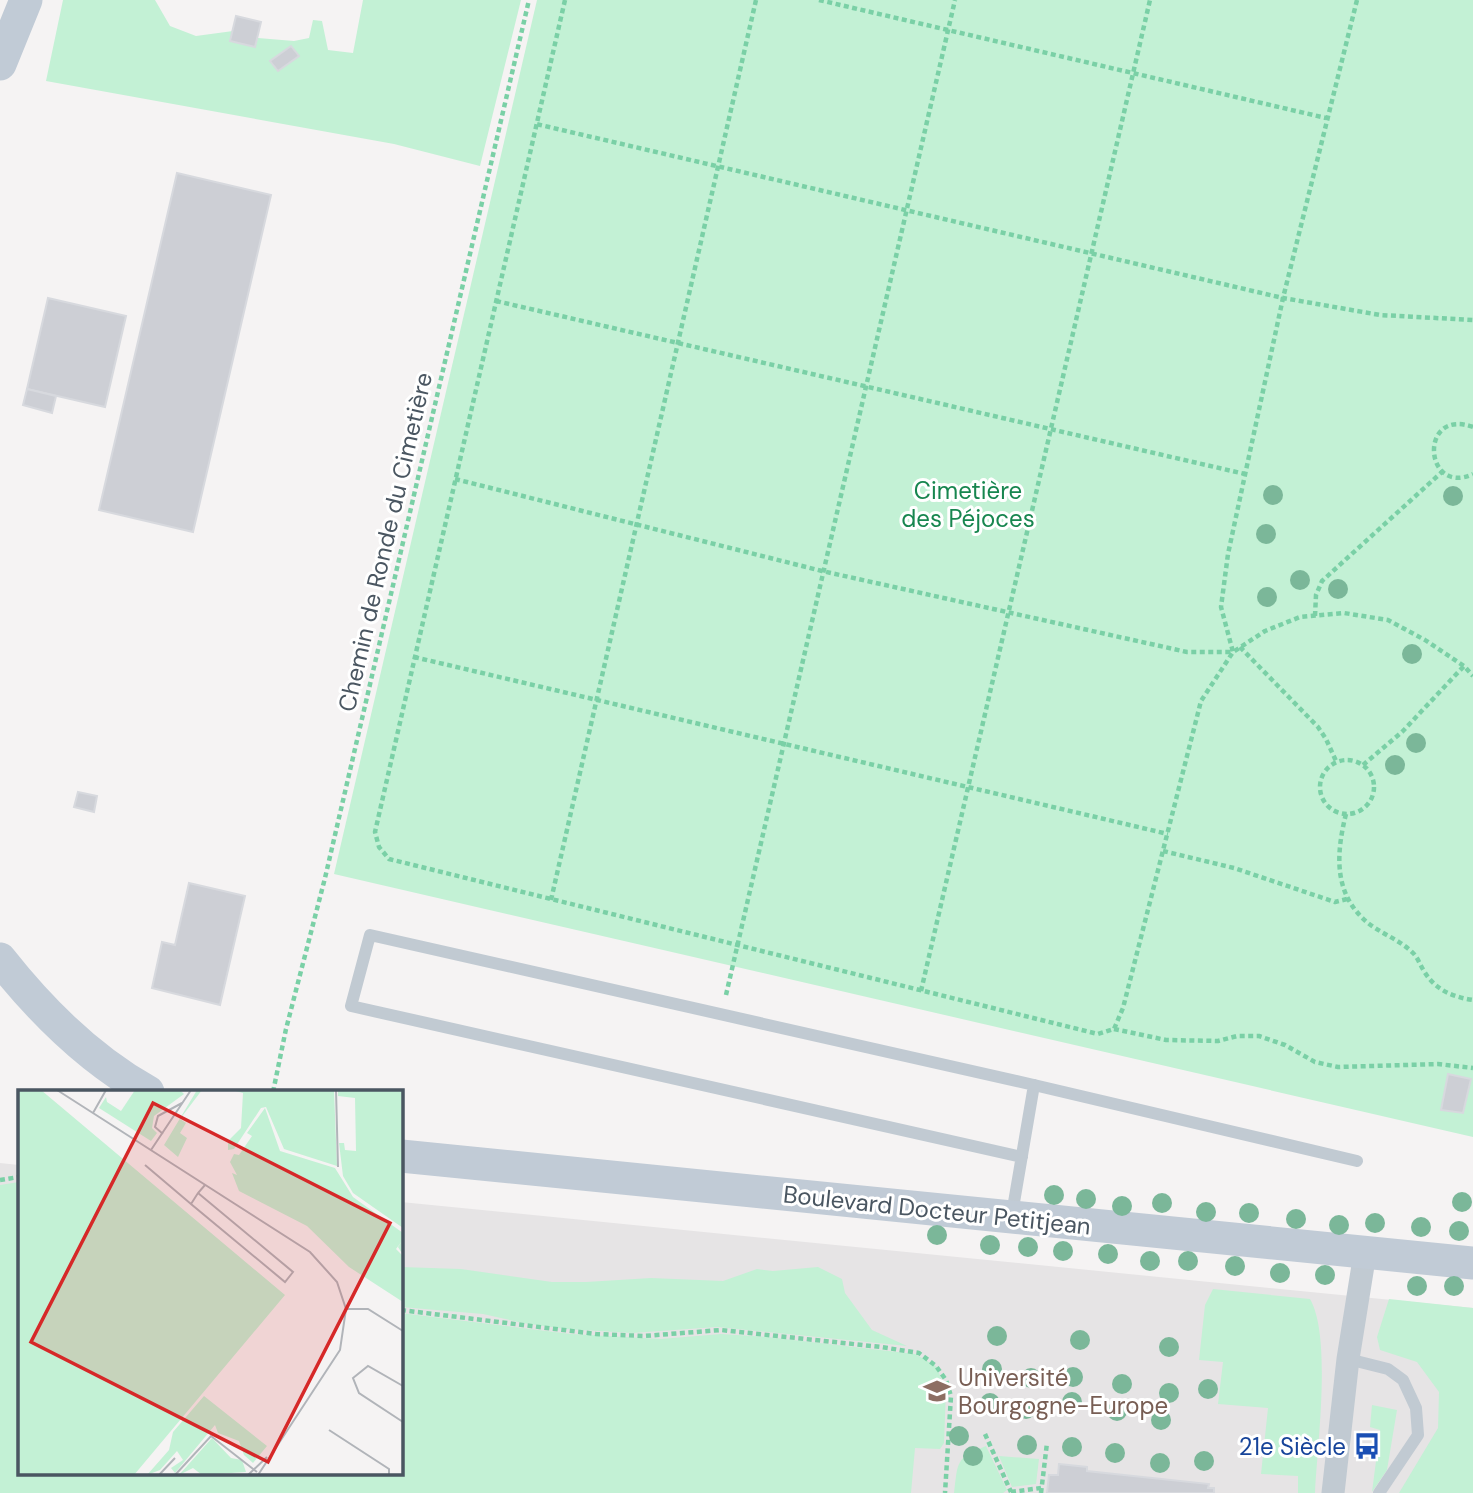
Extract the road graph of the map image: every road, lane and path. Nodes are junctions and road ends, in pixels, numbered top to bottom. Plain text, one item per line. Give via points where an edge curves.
1 (3, 0) edge
2 (26, 0) edge
3 (529, 0) edge
4 (565, 0) edge
5 (756, 0) edge
6 (819, 0) edge
7 (956, 0) edge
8 (1150, 0) edge
9 (1357, 0) edge
10 (0, 26) edge
11 (948, 30) junction
12 (0, 64) edge
13 (1133, 73) junction
14 (1326, 118) junction
15 (536, 124) junction
16 (718, 167) junction
17 (907, 211) junction
18 (1091, 255) junction
19 (1283, 298) junction
20 (496, 301) junction
21 (1473, 320) edge
22 (678, 343) junction
23 (866, 386) junction
24 (1473, 426) edge
25 (1051, 429) junction
26 (1443, 471) junction
27 (1245, 474) junction
28 (1473, 474) edge
29 (455, 479) junction
30 (637, 524) junction
31 (822, 571) junction
32 (1009, 612) junction
33 (1315, 616) junction
34 (1240, 647) junction
35 (1233, 652) junction
36 (414, 657) junction
37 (1464, 666) junction
38 (1473, 676) edge
39 (597, 700) junction
40 (783, 744) junction
41 (1336, 761) junction
42 (1363, 765) junction
43 (968, 788) junction
44 (1346, 814) junction
45 (1168, 834) junction
46 (1163, 851) junction
47 (1347, 899) junction
48 (551, 900) junction
49 (738, 946) junction
50 (0, 959) edge
51 (921, 991) junction
52 (725, 996) dead end
53 (1473, 1000) edge
54 (1114, 1029) junction
55 (1473, 1068) edge
56 (1034, 1085) junction
57 (145, 1090) edge
58 (273, 1090) edge
59 (402, 1156) edge
60 (1022, 1157) junction
61 (1357, 1161) dead end
62 (18, 1177) edge
63 (0, 1180) edge
64 (1011, 1218) junction
65 (1365, 1253) junction
66 (1473, 1263) edge
67 (402, 1310) edge
68 (1348, 1359) junction
69 (985, 1433) dead end
70 (1047, 1443) dead end
71 (1041, 1490) edge
72 (1010, 1492) edge
73 (945, 1493) edge
74 (1333, 1493) edge
75 (1379, 1493) edge

1 - 10 main road
2 - 12 main road
3 - 58 path, Chemin de Ronde du Cimetière
4 - 15 path
5 - 16 path
6 - 11 path
7 - 11 path
8 - 13 path
9 - 14 path
11 - 13 path
11 - 17 path
13 - 14 path
13 - 18 path
14 - 19 path
15 - 16 path
15 - 20 path
16 - 17 path
16 - 22 path
17 - 18 path
17 - 23 path
18 - 19 path
18 - 25 path
19 - 21 path via 1380,315
19 - 27 path
20 - 22 path
20 - 29 path
22 - 23 path
22 - 30 path
23 - 25 path
23 - 31 path
24 - 26 path via 1447,427 1435,439 1434,457
25 - 27 path
25 - 32 path
26 - 28 path via 1459,477
26 - 33 path via 1322,581
27 - 35 path via 1221,607
29 - 30 path
29 - 36 path
30 - 31 path
30 - 39 path
31 - 32 path
31 - 40 path
32 - 35 path via 1187,652
32 - 43 path
33 - 34 path via 1265,631
33 - 37 path via 1344,613 1388,620
34 - 35 path
34 - 41 path via 1318,727
35 - 45 path via 1201,701
36 - 39 path
36 - 48 path via 375,832 379,847 389,859
37 - 38 path
37 - 42 path
39 - 40 path
39 - 48 path
40 - 43 path
40 - 49 path
41 - 42 path
41 - 44 path via 1323,772 1319,789 1326,806
42 - 44 path via 1373,780 1372,797 1360,811
43 - 45 path
43 - 51 path
44 - 47 path via 1338,858
45 - 46 path
46 - 47 path via 1234,868 1335,902
46 - 54 path
47 - 53 path via 1368,923 1416,955 1436,986 1454,997
48 - 49 path
49 - 51 path
49 - 52 path
50 - 57 main road via 27,994 67,1032 110,1069
51 - 54 path via 1098,1034
54 - 55 path via 1166,1040 1259,1036 1338,1068 1438,1064
56 - 60 lane
56 - 60 lane via 370,934 351,1006
56 - 61 lane
59 - 64 main road, Boulevard Docteur Petitjean
60 - 64 lane
62 - 63 path
64 - 65 main road, Boulevard Docteur Petitjean
65 - 66 main road, Boulevard Docteur Petitjean
65 - 68 street
67 - 73 path via 596,1334 644,1336 721,1330 919,1353 936,1366 951,1396
68 - 74 street
68 - 75 lane via 1388,1369 1403,1380 1416,1408 1418,1436
69 - 72 path
70 - 71 path
71 - 72 path

